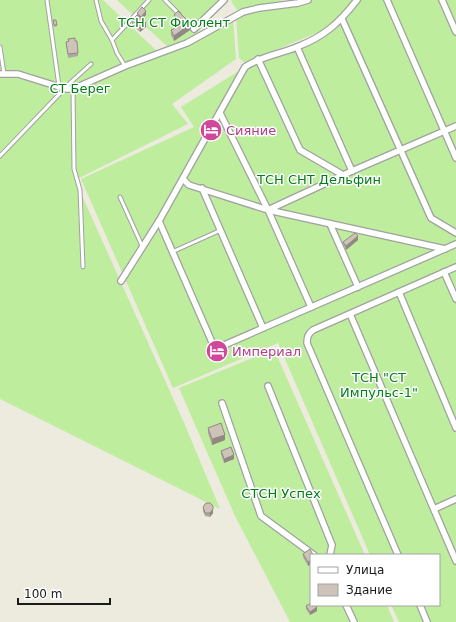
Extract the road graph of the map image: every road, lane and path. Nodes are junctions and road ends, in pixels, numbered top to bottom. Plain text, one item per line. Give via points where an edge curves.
1 (47, 0) edge
2 (96, 0) edge
3 (149, 0) edge
4 (165, 0) edge
5 (224, 0) edge
6 (308, 0) edge
7 (357, 0) edge
8 (387, 0) edge
9 (442, 0) edge
10 (342, 19) junction
11 (184, 20) edge
12 (189, 25) edge
13 (194, 30) joint
14 (456, 32) edge
15 (112, 40) junction
16 (0, 47) edge
17 (297, 47) junction
18 (258, 59) junction
19 (91, 64) dead end
20 (125, 66) junction
21 (2, 74) edge
22 (59, 86) junction
23 (66, 89) junction
24 (73, 89) junction
25 (220, 113) junction
26 (456, 126) edge
27 (444, 131) junction
28 (401, 150) junction
29 (0, 156) edge
30 (456, 158) edge
31 (352, 171) junction
32 (343, 175) junction
33 (183, 179) junction
34 (202, 188) junction
35 (120, 196) dead end
36 (268, 210) junction
37 (159, 221) junction
38 (330, 224) junction
39 (221, 230) junction
40 (456, 233) edge
41 (456, 244) edge
42 (143, 248) junction
43 (445, 249) junction
44 (172, 252) junction
45 (83, 267) dead end
46 (456, 267) edge
47 (444, 272) junction
48 (121, 282) dead end
49 (358, 286) junction
50 (399, 292) junction
51 (456, 299) edge
52 (311, 307) junction
53 (350, 314) junction
54 (263, 328) junction
55 (268, 386) dead end
56 (222, 403) dead end
57 (456, 428) edge
58 (456, 499) edge
59 (434, 509) junction
60 (313, 554) edge
61 (330, 554) edge
62 (398, 554) edge
63 (456, 561) edge
64 (346, 606) edge
65 (420, 606) edge
66 (354, 622) edge
67 (427, 622) edge

1 - 22 lane
2 - 15 lane via 101,21
3 - 15 lane
4 - 11 lane
5 - 13 street
6 - 20 street via 243,12 187,43
7 - 10 street
8 - 27 street
9 - 14 street
10 - 17 street via 334,27
10 - 28 street
12 - 13 lane
15 - 20 lane
16 - 21 lane
17 - 18 street
17 - 31 street
18 - 25 street via 245,67
18 - 32 street via 300,150
19 - 23 lane
20 - 24 street
21 - 22 street via 18,74
22 - 23 street
23 - 24 street
23 - 29 lane
24 - 45 lane via 74,170 80,190
25 - 33 street
25 - 36 street
26 - 27 street
27 - 28 street
27 - 30 street
28 - 31 street
28 - 40 street via 431,218
31 - 32 street
32 - 36 street
33 - 34 street via 189,185
33 - 37 street
34 - 36 street
34 - 39 street
35 - 42 lane
36 - 38 street
36 - 52 street
37 - 42 street
37 - 44 street
38 - 43 street
38 - 49 street
39 - 44 lane
39 - 54 street
41 - 43 street
42 - 48 street
43 - 49 street
44 - 54 street via 215,349
46 - 47 street
47 - 50 street
47 - 51 street
49 - 52 street
50 - 53 street
50 - 57 street
52 - 54 street
53 - 59 street
53 - 62 street via 313,330 307,338
55 - 61 street via 332,546
56 - 60 street via 261,516
58 - 59 street
59 - 63 street
64 - 66 street
65 - 67 street

